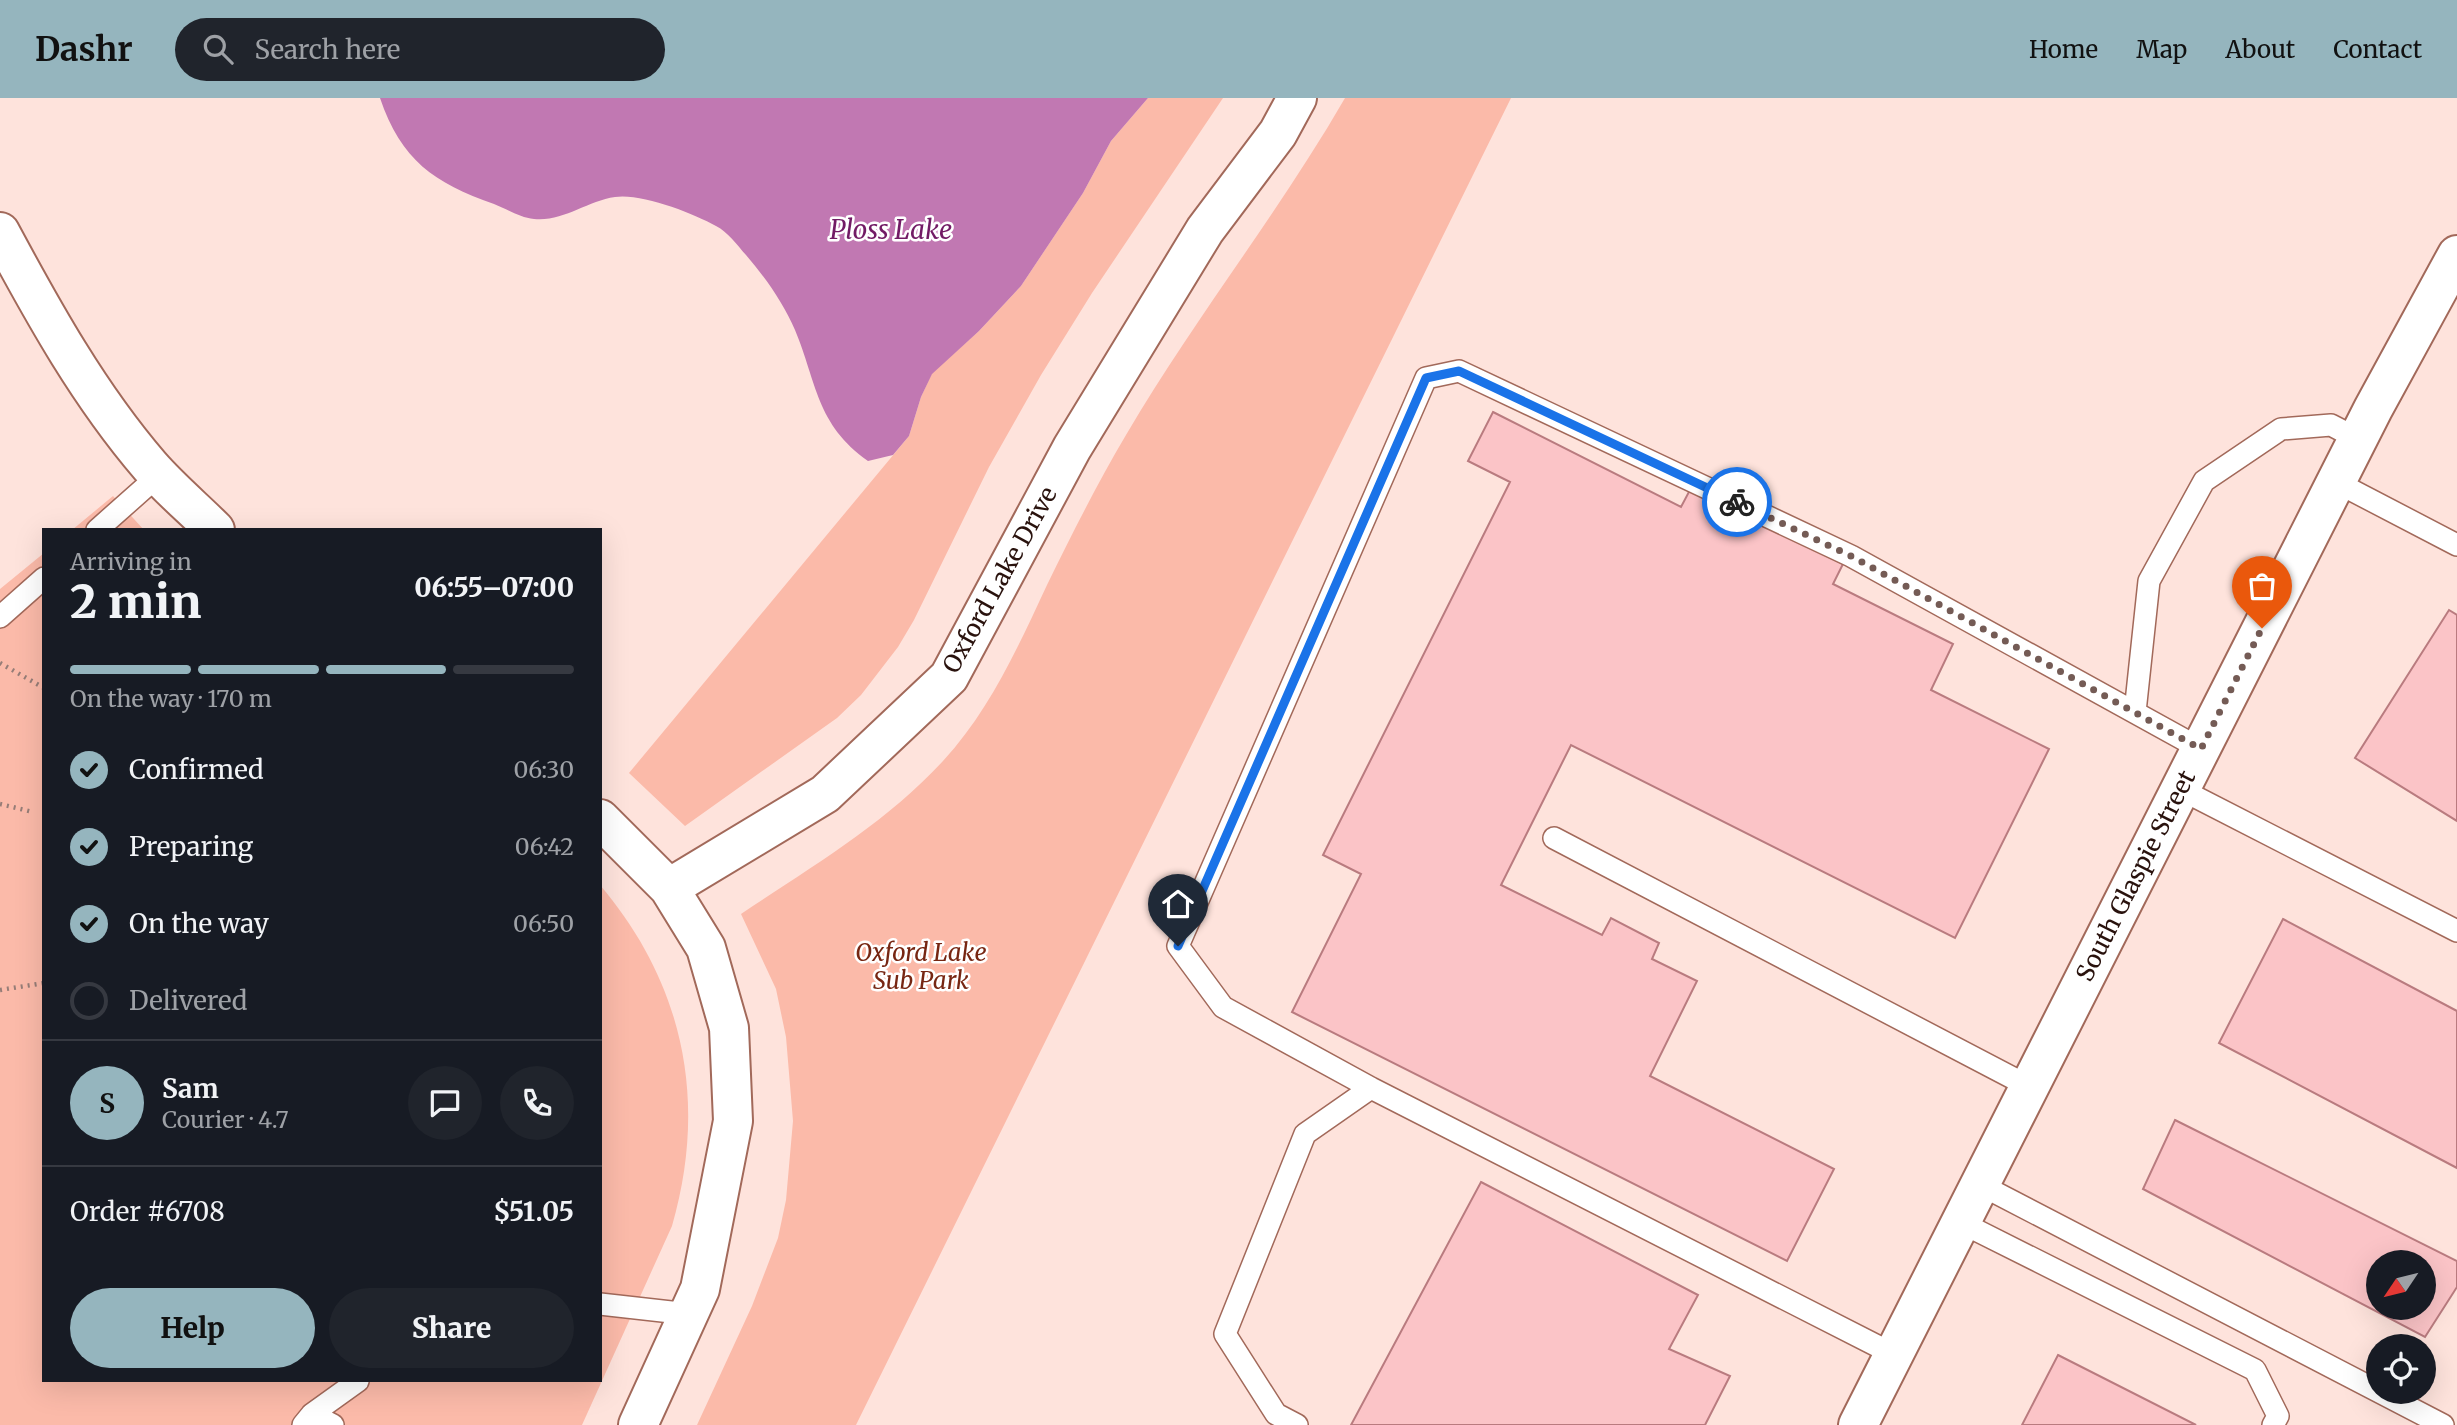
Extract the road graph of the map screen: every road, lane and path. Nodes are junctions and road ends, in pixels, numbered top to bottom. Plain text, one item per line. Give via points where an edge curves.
1 (1297, 98) edge
2 (0, 232) edge
3 (2457, 255) edge
4 (2358, 439) junction
5 (159, 475) junction
6 (2336, 482) junction
7 (99, 528) edge
8 (213, 528) edge
9 (2457, 545) edge
10 (42, 580) edge
11 (0, 617) edge
12 (0, 663) edge
13 (42, 687) edge
14 (2135, 712) junction
15 (2201, 749) junction
16 (2180, 789) junction
17 (0, 804) edge
18 (33, 812) dead end
19 (602, 821) edge
20 (1554, 838) dead end
21 (669, 888) junction
22 (2457, 931) edge
23 (42, 983) edge
24 (0, 990) edge
25 (2030, 1087) junction
26 (1371, 1088) junction
27 (1979, 1184) junction
28 (1960, 1222) junction
29 (602, 1304) edge
30 (689, 1314) junction
31 (1893, 1354) junction
32 (357, 1382) edge
33 (307, 1420) edge
34 (333, 1425) edge
35 (638, 1425) edge
36 (1297, 1425) edge
37 (1858, 1425) edge
38 (2273, 1425) edge
39 (2443, 1425) edge

1 - 21 street, Oxford Lake Drive via 1278,134 1205,230 1072,448 949,677 825,794
2 - 5 street via 51,327 98,399
3 - 4 street, South Glaspie Street
4 - 6 street, South Glaspie Street
4 - 14 lane via 2331,425 2281,429 2204,481 2149,581
5 - 7 lane
5 - 8 street
6 - 9 lane
6 - 15 street, South Glaspie Street
10 - 11 lane
12 - 13 path
14 - 15 lane
14 - 26 lane via 1851,556 1459,371 1426,378 1178,946 1223,1007
15 - 16 street, South Glaspie Street
16 - 22 lane
16 - 25 street, South Glaspie Street
17 - 18 path
19 - 21 street
20 - 25 lane
21 - 30 street via 706,948 729,1028 733,1121 700,1289
23 - 24 path
25 - 27 street, South Glaspie Street
26 - 31 lane
26 - 36 lane via 1305,1134 1225,1334 1276,1414
27 - 28 street, South Glaspie Street
27 - 39 lane
28 - 31 street, South Glaspie Street
28 - 38 lane via 2255,1370 2278,1416
29 - 30 lane
30 - 35 street
31 - 37 street, South Glaspie Street
32 - 33 lane
33 - 34 lane

